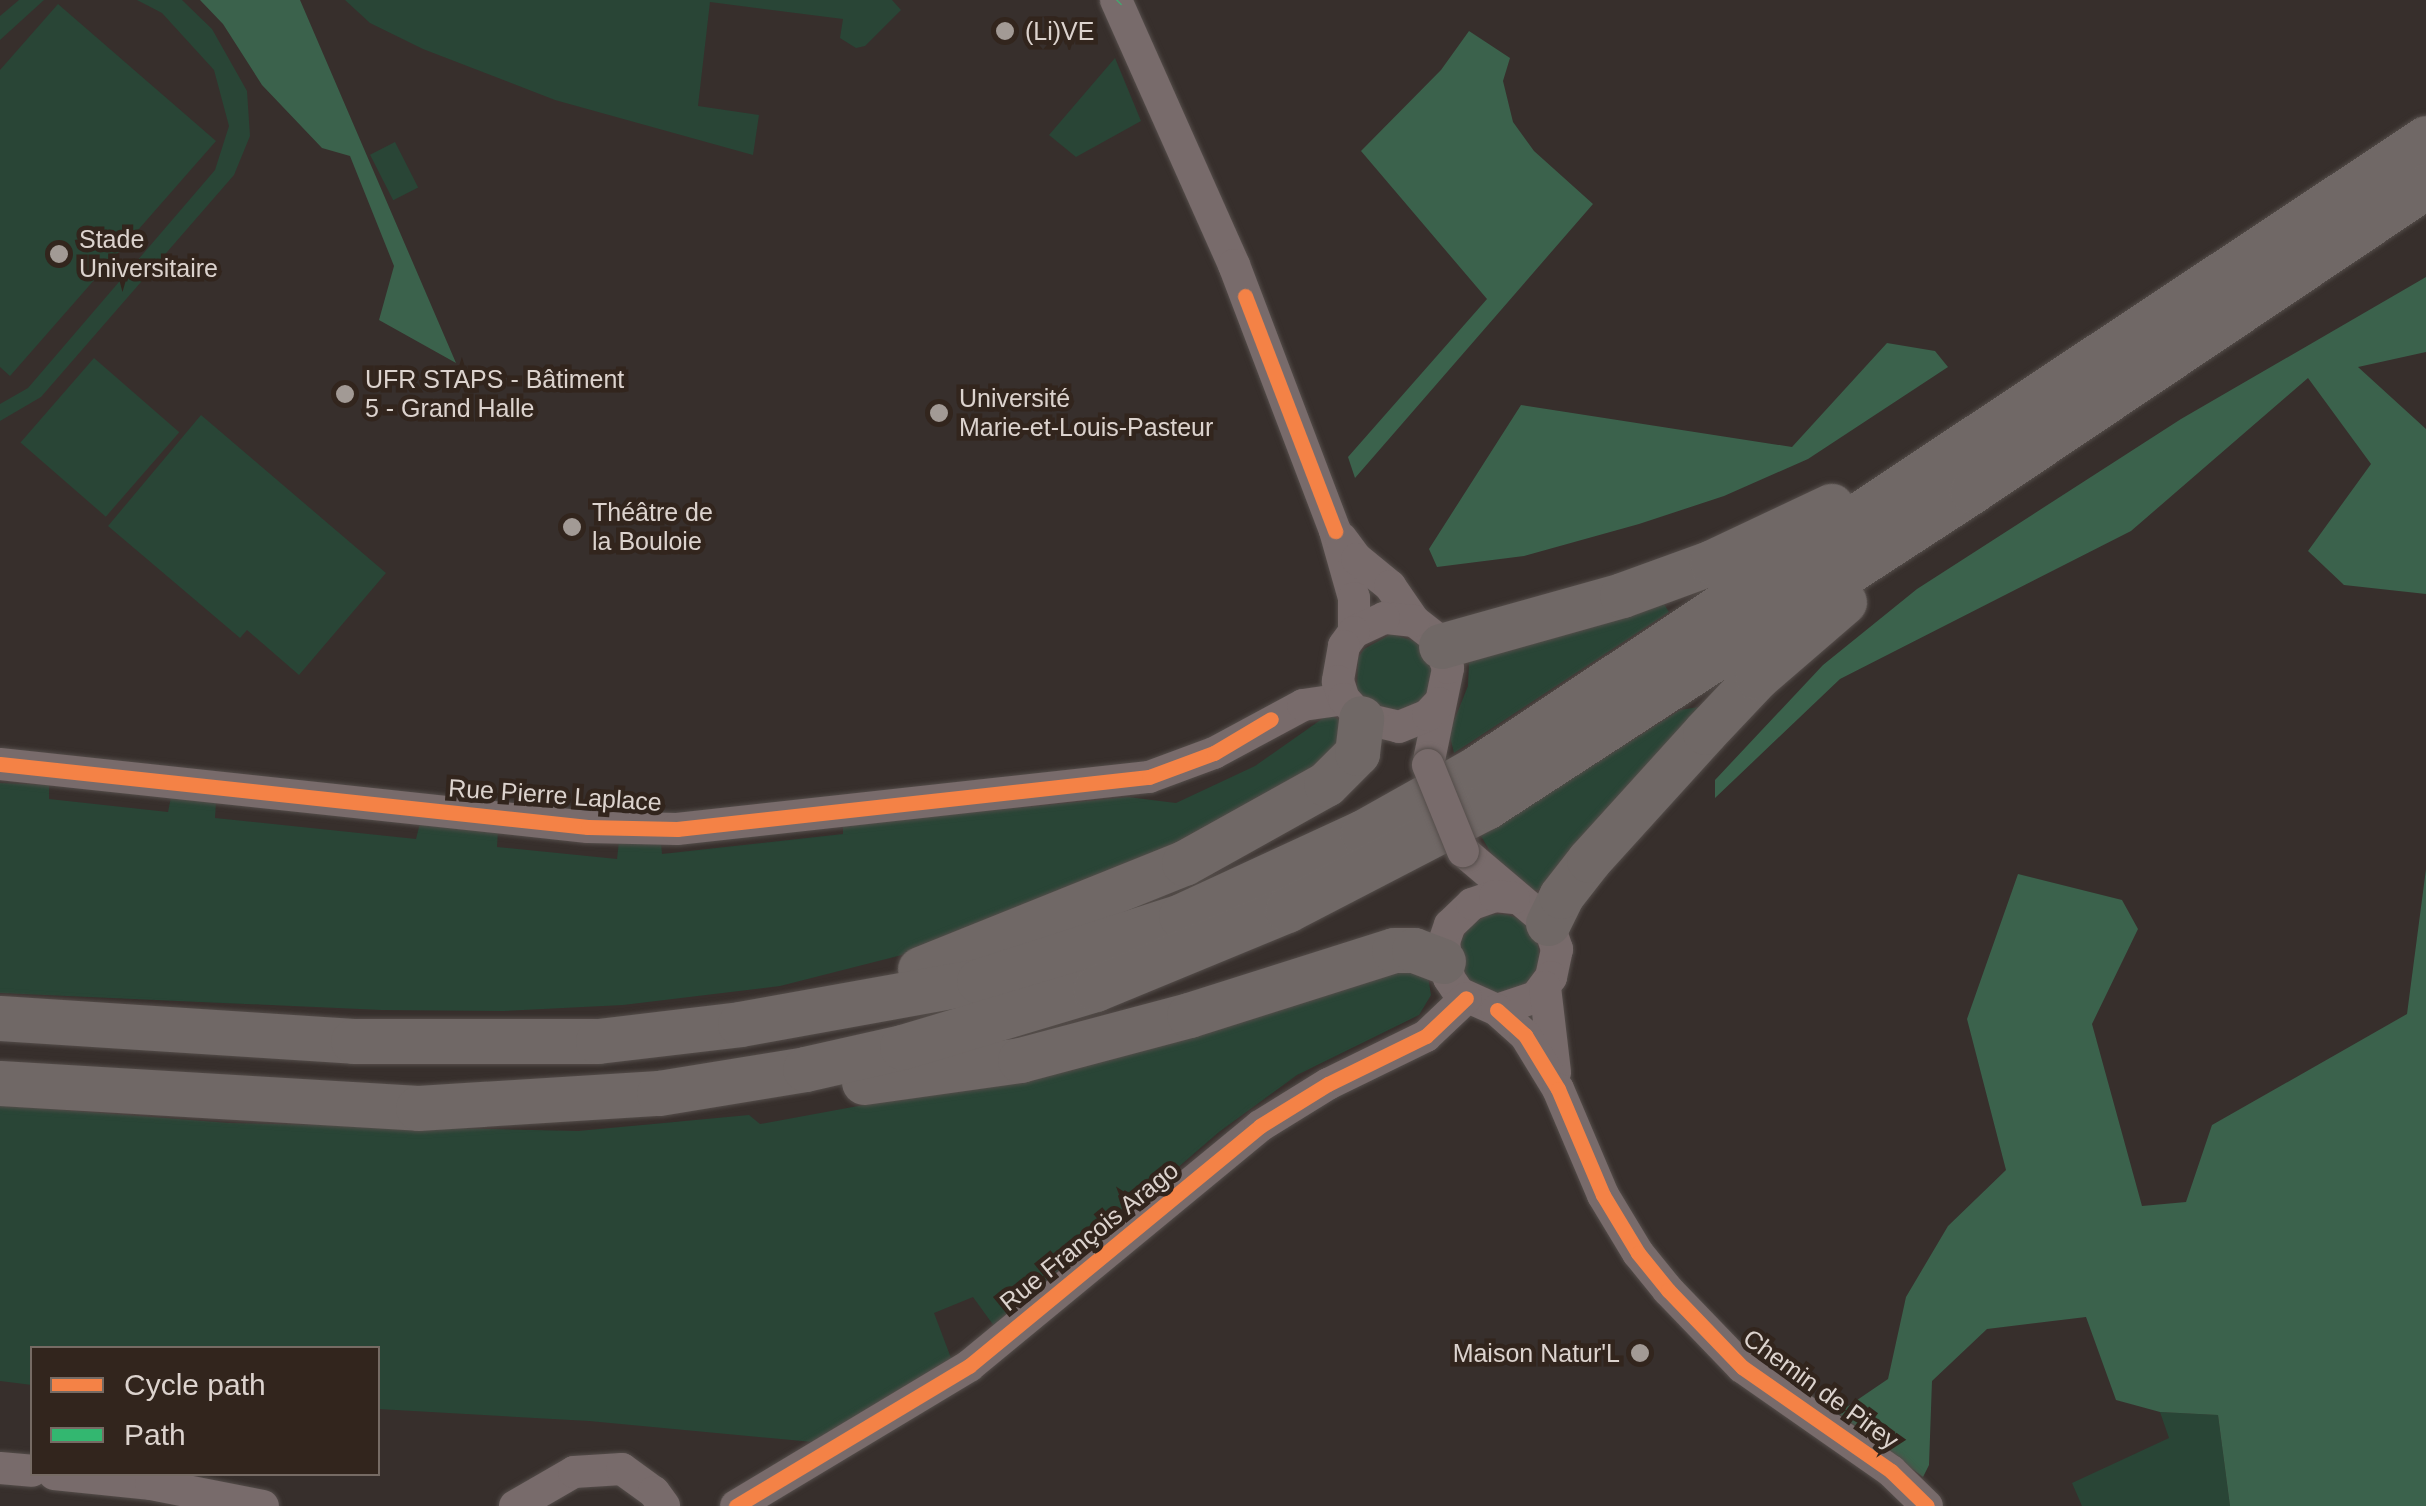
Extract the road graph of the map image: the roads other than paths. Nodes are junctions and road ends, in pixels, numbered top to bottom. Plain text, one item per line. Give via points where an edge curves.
1 (1117, 0) edge
2 (2426, 116) edge
3 (2426, 138) edge
4 (2426, 186) edge
5 (2334, 195) junction
6 (2426, 207) edge
7 (2305, 267) junction
8 (2028, 404) junction
9 (1972, 490) junction
10 (1335, 531) junction
11 (1354, 632) junction
12 (1427, 634) junction
13 (1338, 663) junction
14 (1439, 703) junction
15 (1362, 714) junction
16 (1271, 719) junction
17 (0, 764) edge
18 (1428, 766) junction
19 (1463, 852) junction
20 (1531, 910) junction
21 (1458, 916) junction
22 (1545, 988) junction
23 (1469, 990) junction
24 (0, 1018) edge
25 (441, 1042) junction
26 (0, 1082) edge
27 (1558, 1090) junction
28 (659, 1093) junction
29 (0, 1468) edge
30 (30, 1471) edge
31 (73, 1476) edge
32 (263, 1506) edge
33 (515, 1506) edge
34 (664, 1506) edge
35 (736, 1506) edge
36 (1927, 1506) edge

1 - 10 street via 1234,266
2 - 5 highway
3 - 5 highway
4 - 7 highway
5 - 8 highway
6 - 7 highway
7 - 9 highway
8 - 12 highway via 1712,562 1603,600
8 - 25 highway via 1477,768 1363,832 1181,916 979,981 881,1002 598,1041
9 - 20 highway via 1757,677 1561,896
9 - 28 highway via 1486,807 1288,910 1145,970 982,1026 805,1069
10 - 11 street via 1354,598
10 - 12 street
11 - 12 street via 1384,618
11 - 13 street
12 - 14 street via 1448,668
13 - 15 street
13 - 16 street, Rue Pierre Laplace
14 - 15 street via 1414,724
14 - 18 street
15 - 16 street, Rue Pierre Laplace via 1303,705
15 - 18 street
15 - 25 highway via 1358,753 1326,784 1184,863 939,965 764,1004
16 - 17 street, Rue Pierre Laplace via 1214,754 1136,779 677,829 588,828
18 - 19 street, bridge
19 - 20 street
19 - 21 street
20 - 21 street via 1483,898
20 - 22 street via 1557,949
21 - 23 street via 1444,942
22 - 23 street via 1519,1006
22 - 27 street, Chemin de Pirey
23 - 27 street, Chemin de Pirey via 1525,1035
23 - 28 highway via 1414,950 1394,950 1020,1060 703,1100
23 - 35 street, Rue François Arago via 1426,1036 1260,1126 969,1366
24 - 25 highway
26 - 28 highway via 418,1108
27 - 36 street, Chemin de Pirey via 1595,1180 1668,1290 1742,1367 1891,1471
29 - 30 street
31 - 32 street
33 - 34 street via 574,1472 622,1469

